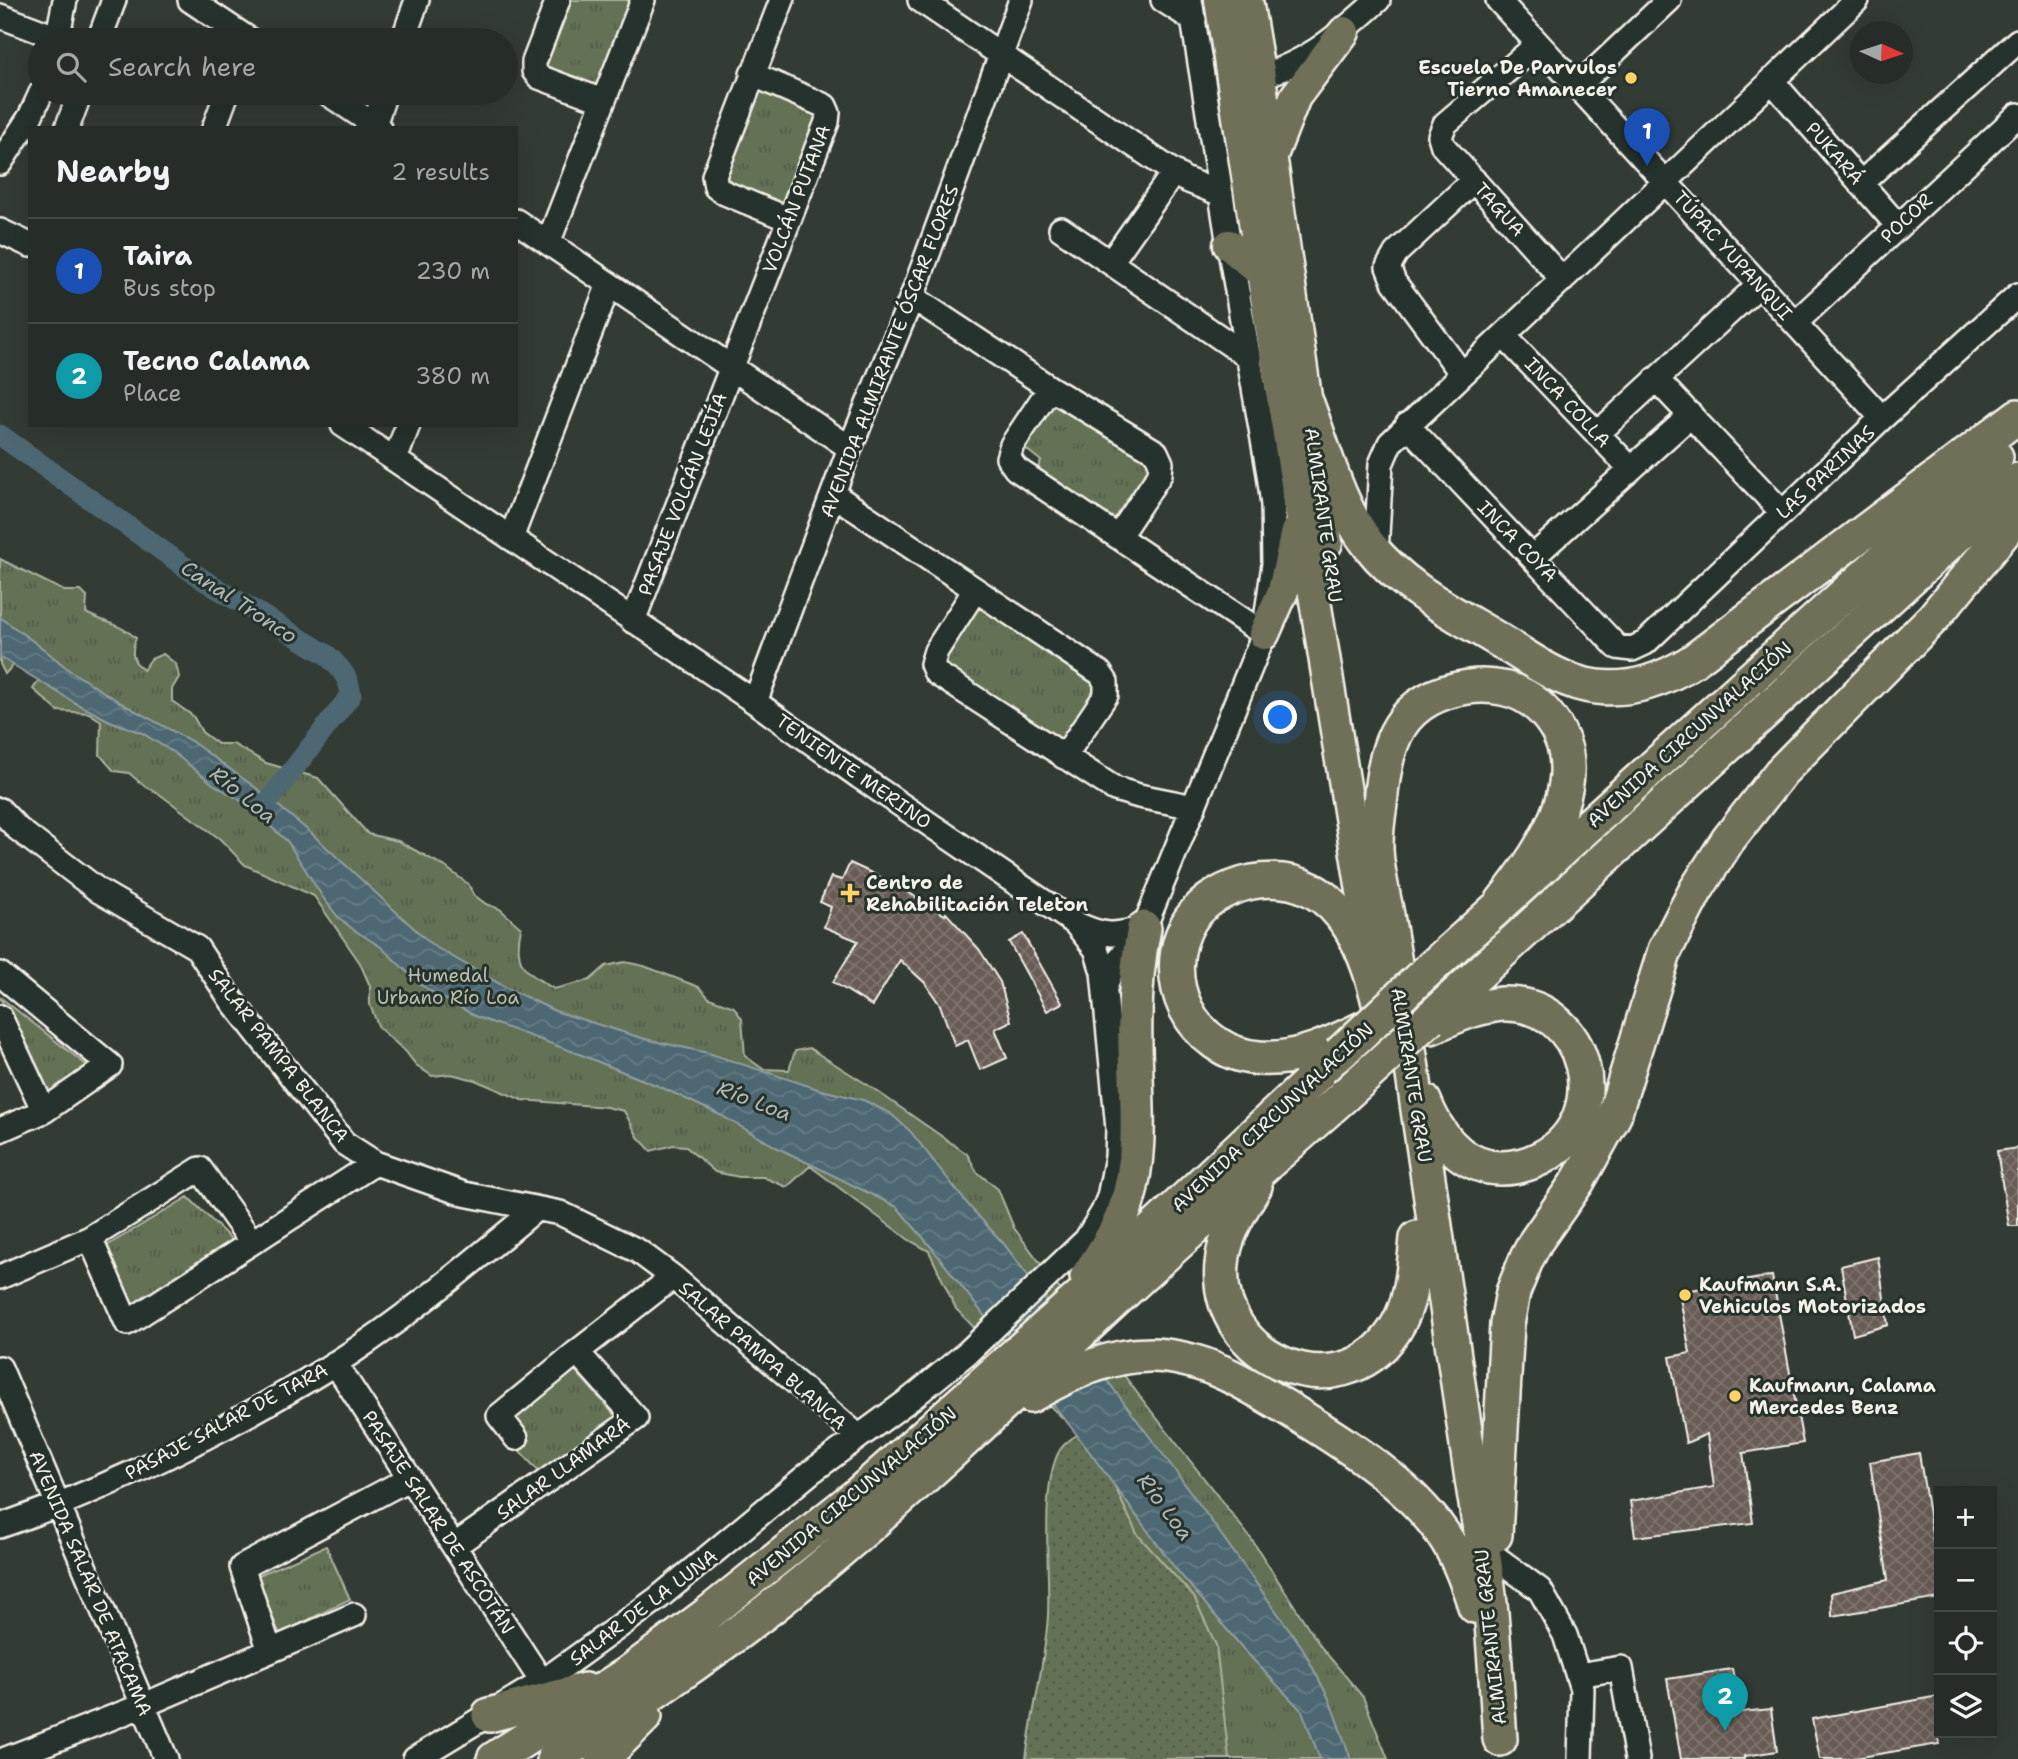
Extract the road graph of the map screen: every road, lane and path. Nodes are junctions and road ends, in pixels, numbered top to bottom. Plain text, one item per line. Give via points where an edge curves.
1 (65, 0) edge
2 (114, 0) edge
3 (190, 0) edge
4 (417, 0) edge
5 (558, 0) edge
6 (643, 0) edge
7 (782, 0) edge
8 (920, 0) edge
9 (1021, 0) edge
10 (1163, 0) edge
11 (1220, 0) edge
12 (1247, 0) edge
13 (1378, 0) edge
14 (1497, 0) edge
15 (1669, 0) edge
16 (1857, 0) edge
17 (1192, 10) edge
18 (0, 16) edge
19 (30, 28) edge
20 (59, 28) edge
21 (104, 28) edge
22 (231, 28) edge
23 (407, 28) edge
24 (1344, 32) junction
25 (2018, 41) edge
26 (1538, 44) junction
27 (1000, 54) junction
28 (752, 74) junction
29 (1771, 80) junction
30 (1247, 81) junction
31 (1577, 86) junction
32 (603, 101) junction
33 (36, 105) edge
34 (76, 105) edge
35 (223, 105) edge
36 (344, 105) edge
37 (381, 105) edge
38 (2018, 115) edge
39 (68, 126) edge
40 (215, 126) edge
41 (374, 126) edge
42 (375, 126) edge
43 (1271, 156) junction
44 (0, 163) edge
45 (1174, 172) junction
46 (1474, 180) junction
47 (1665, 180) junction
48 (1861, 183) junction
49 (1221, 194) junction
50 (788, 219) junction
51 (518, 222) edge
52 (1898, 226) junction
53 (1061, 229) dead end
54 (0, 231) edge
55 (28, 238) edge
56 (548, 243) junction
57 (1229, 246) junction
58 (1111, 262) junction
59 (1262, 273) junction
60 (1563, 280) junction
61 (609, 284) junction
62 (1760, 284) junction
63 (2018, 295) edge
64 (912, 297) junction
65 (1795, 323) junction
66 (1504, 336) junction
67 (1250, 358) junction
68 (730, 366) junction
69 (1462, 374) junction
70 (1656, 379) junction
71 (1050, 388) junction
72 (1307, 404) junction
73 (1691, 415) junction
74 (2018, 415) edge
75 (1882, 418) junction
76 (1407, 425) junction
77 (346, 427) edge
78 (407, 427) edge
79 (1597, 433) junction
80 (2018, 436) edge
81 (850, 448) junction
82 (395, 460) junction
83 (1631, 469) junction
84 (2018, 480) edge
85 (834, 495) junction
86 (1298, 497) junction
87 (1782, 512) junction
88 (2018, 515) edge
89 (1118, 537) junction
90 (511, 538) junction
91 (1376, 553) junction
92 (1533, 558) junction
93 (975, 590) junction
94 (633, 621) junction
95 (1264, 634) junction
96 (1632, 649) joint
97 (755, 702) junction
98 (1064, 757) junction
99 (1194, 807) junction
100 (1, 815) edge
101 (1376, 846) junction
102 (1502, 902) junction
103 (1075, 923) junction
104 (1144, 928) junction
105 (0, 974) edge
106 (1105, 988) junction
107 (1393, 1001) junction
108 (0, 1017) edge
109 (1420, 1038) junction
110 (1338, 1048) junction
111 (44, 1111) junction
112 (0, 1130) edge
113 (1274, 1158) junction
114 (375, 1163) junction
115 (536, 1209) junction
116 (90, 1238) junction
117 (1417, 1238) junction
118 (253, 1242) junction
119 (1099, 1270) junction
120 (0, 1277) edge
121 (673, 1278) junction
122 (577, 1352) junction
123 (968, 1352) joint
124 (335, 1363) junction
125 (0, 1368) edge
126 (1008, 1391) junction
127 (858, 1436) junction
128 (516, 1438) dead end
129 (410, 1478) junction
130 (58, 1505) junction
131 (0, 1526) edge
132 (454, 1546) junction
133 (1494, 1556) junction
134 (1484, 1612) junction
135 (354, 1615) dead end
136 (270, 1651) junction
137 (627, 1674) junction
138 (681, 1674) junction
139 (1578, 1675) junction
140 (542, 1682) junction
141 (144, 1706) junction
142 (489, 1716) junction
143 (0, 1746) edge
144 (1502, 1749) edge
145 (5, 1759) edge
146 (166, 1759) edge
147 (415, 1759) edge
148 (494, 1759) edge
149 (554, 1759) edge
150 (602, 1759) edge
151 (1580, 1759) edge
152 (1637, 1759) edge

1 - 20 street
2 - 21 street
3 - 22 street
4 - 23 street
5 - 32 street via 534,71 539,77
6 - 32 street
7 - 28 street
8 - 27 street
9 - 27 street, AVENIDA ALMIRANTE ÓSCAR FLORES
10 - 17 street
11 - 30 main road, ALMIRANTE GRAU
12 - 30 main road, ALMIRANTE GRAU
13 - 24 street
14 - 26 street, TÚPAC YUPANQUI
15 - 31 street
16 - 29 street
17 - 49 street
18 - 19 street
24 - 30 street via 1295,65
24 - 43 main road via 1295,97
25 - 48 street
26 - 31 street, TÚPAC YUPANQUI
26 - 46 street, TAGUA via 1445,124 1440,136 1443,146
27 - 45 street
27 - 64 street, AVENIDA ALMIRANTE ÓSCAR FLORES
28 - 50 street via 714,176 716,187
28 - 50 street, VOLCÁN PUTANA via 825,106 828,114
29 - 47 street
29 - 48 street, PUKARÁ
30 - 43 main road, ALMIRANTE GRAU
30 - 59 main road, ALMIRANTE GRAU
31 - 47 street, TÚPAC YUPANQUI
32 - 56 street
33 - 44 street
34 - 39 street
35 - 40 street
36 - 41 street
37 - 42 street
38 - 52 street, POCOR
43 - 72 main road, ALMIRANTE GRAU
45 - 49 street
45 - 58 street
46 - 60 street, TAGUA
46 - 69 street via 1396,253 1388,267 1394,282
47 - 60 street
47 - 62 street, TÚPAC YUPANQUI
48 - 52 street, PUKARÁ
49 - 57 street
50 - 68 street, VOLCÁN PUTANA
51 - 56 street
52 - 65 street, POCOR
53 - 58 street
54 - 55 street
56 - 61 street
57 - 59 main road
57 - 67 street
58 - 67 street
59 - 86 main road, ALMIRANTE GRAU
60 - 66 street
61 - 68 street
61 - 90 street
62 - 65 street, TÚPAC YUPANQUI
62 - 70 street
63 - 75 street, LAS PARINAS
64 - 71 street
64 - 81 street, AVENIDA ALMIRANTE ÓSCAR FLORES
65 - 75 street, TÚPAC YUPANQUI
66 - 69 street
66 - 79 street, INCA COLLA
67 - 95 street via 1274,536
68 - 81 street
68 - 94 street, PASAJE VOLCÁN LEJÍA
69 - 76 street
70 - 73 street
70 - 79 street
71 - 89 street via 1008,458 1016,469
71 - 89 street via 1156,452 1160,474
72 - 91 highway via 1348,511
72 - 101 main road, ALMIRANTE GRAU
73 - 83 street
73 - 87 street
74 - 91 highway via 1703,654 1673,673 1640,685 1598,687 1558,676 1418,590
75 - 87 street, LAS PARINAS
76 - 91 street via 1390,443 1381,464
76 - 92 street, INCA COYA
77 - 82 street, TENIENTE MERINO
78 - 82 street
79 - 83 street, INCA COLLA
80 - 102 highway, AVENIDA CIRCUNVALACIÓN
81 - 85 street, AVENIDA ALMIRANTE ÓSCAR FLORES
82 - 90 street, TENIENTE MERINO
83 - 92 street
84 - 109 highway, AVENIDA CIRCUNVALACIÓN
85 - 93 street
85 - 97 street, AVENIDA ALMIRANTE ÓSCAR FLORES
86 - 95 main road via 1290,568
86 - 107 main road, ALMIRANTE GRAU
87 - 96 street, LAS PARINAS via 1645,643
88 - 133 highway via 1934,617 1770,786 1728,840 1682,914 1665,950 1614,1116 1578,1181 1536,1241 1513,1292 1505,1346
89 - 95 street
90 - 94 street, TENIENTE MERINO
92 - 96 street, INCA COYA via 1617,647
93 - 98 street via 1100,673 1106,682 1106,695
93 - 98 street via 936,651 932,664 936,673
94 - 97 street, TENIENTE MERINO
95 - 99 street
97 - 103 street, TENIENTE MERINO
98 - 99 street via 1115,789
99 - 104 street
100 - 114 street, SALAR PAMPA BLANCA via 99,891 197,948 232,1001 344,1143
101 - 102 highway via 1384,765 1402,723 1422,704 1447,692 1485,686 1513,691 1537,705 1555,728 1566,778 1548,837
101 - 107 highway, ALMIRANTE GRAU
102 - 107 highway, AVENIDA CIRCUNVALACIÓN
103 - 104 street via 1113,936
103 - 106 street, TENIENTE MERINO via 1096,949
104 - 106 street via 1112,968
104 - 119 highway via 1135,1013 1136,1168 1125,1210
105 - 111 street via 110,1065
106 - 119 street, TENIENTE MERINO via 1118,1129 1114,1179 1103,1212 1086,1240
107 - 109 highway, ALMIRANTE GRAU
107 - 110 highway, AVENIDA CIRCUNVALACIÓN, bridge
107 - 110 highway via 1343,915 1309,889 1261,881 1227,889 1201,907 1184,931 1176,969 1183,1005 1199,1030 1230,1052 1259,1058
107 - 117 highway, ALMIRANTE GRAU
108 - 111 street
109 - 109 highway via 1461,1014 1493,1005 1540,1011 1560,1026 1580,1058 1585,1073 1583,1111 1559,1147 1535,1161 1510,1168 1477,1163 1458,1153 1428,1110
109 - 113 highway, AVENIDA CIRCUNVALACIÓN, bridge via 1345,1095
109 - 134 highway, ALMIRANTE GRAU
110 - 119 highway, AVENIDA CIRCUNVALACIÓN
111 - 112 street
113 - 117 highway via 1234,1225 1222,1266 1224,1296 1238,1327 1273,1360 1299,1370 1326,1372 1352,1368 1375,1353 1404,1310
113 - 119 highway, AVENIDA CIRCUNVALACIÓN
114 - 115 street, SALAR PAMPA BLANCA via 464,1194
114 - 118 street
115 - 121 street, SALAR PAMPA BLANCA via 560,1213 627,1246
115 - 124 street, PASAJE SALAR DE TARA
116 - 118 street via 200,1169
116 - 118 street via 128,1324
116 - 120 street
117 - 134 highway, ALMIRANTE GRAU
119 - 123 street, TENIENTE MERINO
119 - 126 highway, AVENIDA CIRCUNVALACIÓN
119 - 126 highway, AVENIDA CIRCUNVALACIÓN via 1059,1316
121 - 122 street
121 - 127 street, SALAR PAMPA BLANCA
122 - 128 street via 499,1416
122 - 132 street, SALAR LLAMARÁ via 636,1418
123 - 127 street, SALAR DE LA LUNA
124 - 129 street, PASAJE SALAR DE ASCOTÁN
124 - 130 street, PASAJE SALAR DE TARA via 216,1430
125 - 130 street, AVENIDA SALAR DE ATACAMA
126 - 134 highway via 1135,1356 1170,1356 1236,1379 1353,1449 1410,1497 1441,1532
126 - 137 highway, AVENIDA CIRCUNVALACIÓN via 857,1495
126 - 138 highway, AVENIDA CIRCUNVALACIÓN via 981,1427 827,1562
127 - 140 street, SALAR DE LA LUNA via 657,1600
129 - 132 street, PASAJE SALAR DE ASCOTÁN
129 - 136 street via 242,1567
130 - 131 street, PASAJE SALAR DE TARA
130 - 141 street, AVENIDA SALAR DE ATACAMA
132 - 140 street, PASAJE SALAR DE ASCOTÁN
133 - 134 highway
133 - 139 street via 1541,1590 1565,1635
134 - 144 highway, ALMIRANTE GRAU
135 - 136 street
136 - 141 street
137 - 142 highway
137 - 148 highway, AVENIDA CIRCUNVALACIÓN
138 - 149 highway, AVENIDA CIRCUNVALACIÓN
138 - 150 highway
139 - 151 street via 1582,1689
139 - 152 street via 1621,1668
140 - 142 street, SALAR DE LA LUNA
141 - 145 street
141 - 146 street, AVENIDA SALAR DE ATACAMA
142 - 147 street, SALAR DE LA LUNA
143 - 145 street

